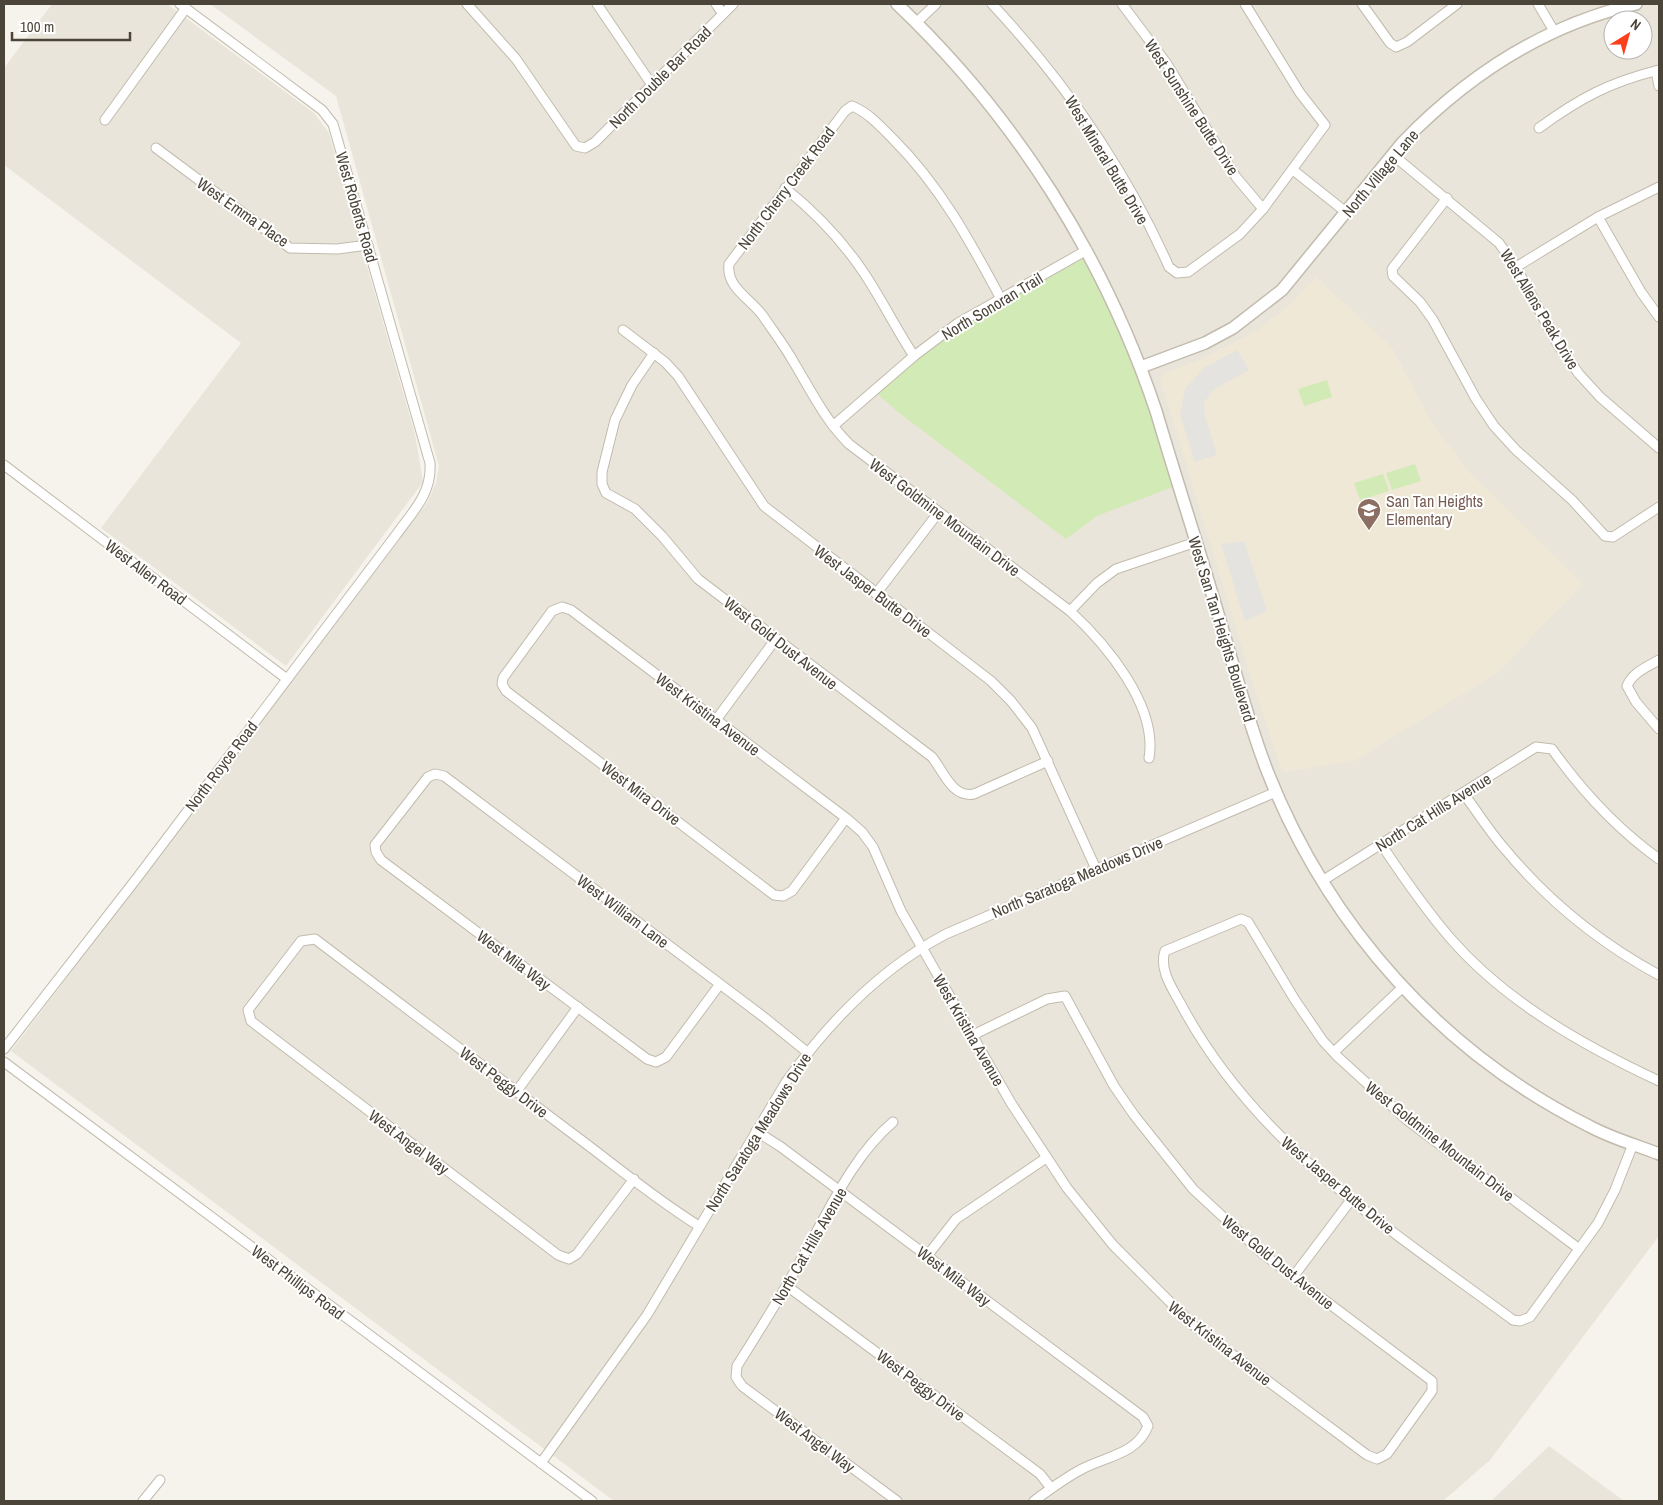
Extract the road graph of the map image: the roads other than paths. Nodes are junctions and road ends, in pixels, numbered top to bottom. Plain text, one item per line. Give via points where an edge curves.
1 (467, 4) edge
2 (597, 4) edge
3 (716, 4) edge
4 (734, 4) edge
5 (897, 4) edge
6 (936, 4) edge
7 (992, 4) edge
8 (1122, 4) edge
9 (1245, 4) edge
10 (1362, 4) edge
11 (1457, 4) edge
12 (1538, 4) edge
13 (1636, 4) edge
14 (183, 6) edge
15 (723, 14) junction
16 (917, 22) junction
17 (1554, 31) junction
18 (1658, 70) edge
19 (652, 85) junction
20 (1659, 86) edge
21 (105, 120) dead end
22 (1539, 128) dead end
23 (156, 148) dead end
24 (1393, 155) junction
25 (1293, 170) junction
26 (1659, 187) edge
27 (786, 188) junction
28 (1447, 198) junction
29 (1263, 208) junction
30 (1347, 213) junction
31 (1598, 218) junction
32 (368, 245) junction
33 (1087, 250) junction
34 (1516, 267) junction
35 (727, 275) joint
36 (1001, 298) junction
37 (1659, 318) edge
38 (623, 330) dead end
39 (654, 353) junction
40 (914, 356) junction
41 (1141, 368) junction
42 (833, 426) junction
43 (1659, 448) edge
44 (4, 465) edge
45 (431, 479) joint
46 (1659, 507) edge
47 (938, 513) junction
48 (1196, 542) junction
49 (876, 594) junction
50 (562, 607) joint
51 (1070, 610) junction
52 (775, 640) junction
53 (1659, 660) edge
54 (287, 679) junction
55 (716, 720) junction
56 (1659, 729) edge
57 (1149, 758) dead end
58 (1048, 760) junction
59 (1276, 792) junction
60 (1463, 793) junction
61 (846, 818) junction
62 (1381, 844) junction
63 (376, 852) joint
64 (1659, 859) edge
65 (1096, 869) junction
66 (1322, 881) junction
67 (922, 947) junction
68 (1162, 961) joint
69 (1659, 975) edge
70 (720, 984) junction
71 (1403, 987) junction
72 (578, 1008) junction
73 (251, 1021) joint
74 (973, 1035) junction
75 (4, 1049) edge
76 (807, 1052) junction
77 (1334, 1052) junction
78 (4, 1062) edge
79 (1659, 1081) edge
80 (516, 1092) junction
81 (894, 1122) dead end
82 (756, 1130) junction
83 (1633, 1144) junction
84 (1659, 1154) edge
85 (1046, 1158) junction
86 (634, 1179) junction
87 (840, 1191) junction
88 (1351, 1200) junction
89 (700, 1226) junction
90 (1578, 1248) junction
91 (927, 1256) junction
92 (1293, 1277) junction
93 (787, 1286) junction
94 (736, 1377) joint
95 (1432, 1381) joint
96 (541, 1463) junction
97 (160, 1480) dead end
98 (1051, 1488) junction
99 (144, 1501) edge
100 (592, 1501) edge
101 (897, 1501) edge
102 (1034, 1501) edge

1 - 19 street, North Double Bar Road via 516,59 576,146 585,148 595,142
2 - 19 street
3 - 15 street
4 - 15 street, North Double Bar Road
5 - 16 street, West San Tan Heights Boulevard
6 - 16 street
7 - 29 street, West Mineral Butte Drive via 1083,113 1170,267 1178,273 1188,272 1240,234
8 - 29 street, West Sunshine Butte Drive via 1167,64 1236,177
9 - 25 street via 1300,93 1325,125
10 - 11 street via 1396,47
12 - 17 street
13 - 17 street, North Village Lane
14 - 21 street
14 - 32 street, West Roberts Road via 322,110 333,124
15 - 19 street, North Double Bar Road
16 - 33 street, West San Tan Heights Boulevard via 954,61 1023,148
17 - 24 street, North Village Lane via 1487,69 1424,120
18 - 20 street
18 - 22 street via 1592,93
23 - 32 street, West Emma Place via 290,248
24 - 28 street, West Allens Peak Drive
24 - 30 street, North Village Lane
25 - 29 street
25 - 30 street
26 - 31 street
27 - 35 street, North Cherry Creek Road via 729,264
27 - 36 street, North Cherry Creek Road via 845,111 852,106 864,111 930,180 950,208
27 - 40 street via 840,239
28 - 34 street, West Allens Peak Drive via 1499,243
28 - 46 street via 1392,269 1393,276 1433,320 1494,426 1605,536 1613,537
30 - 41 street, North Village Lane via 1282,290 1259,310 1206,343
31 - 34 street
31 - 37 street
32 - 45 street, West Roberts Road via 430,463
33 - 36 street, North Sonoran Trail
33 - 41 street, West San Tan Heights Boulevard
34 - 43 street, West Allens Peak Drive via 1558,345 1579,374 1600,397
35 - 42 street, West Goldmine Mountain Drive via 760,311
36 - 40 street, North Sonoran Trail via 958,322
38 - 39 street, West Jasper Butte Drive
39 - 49 street, West Jasper Butte Drive via 683,383 764,506
39 - 52 street, West Gold Dust Avenue via 632,385 615,420 602,484 606,493 635,509 698,579
40 - 42 street, North Sonoran Trail
41 - 48 street, West San Tan Heights Boulevard
42 - 47 street, West Goldmine Mountain Drive via 849,444
44 - 54 street, West Allen Road
45 - 54 street, North Royce Road via 422,499
47 - 49 street
47 - 51 street, West Goldmine Mountain Drive
48 - 51 street via 1116,569
48 - 59 street, West San Tan Heights Boulevard via 1253,731
49 - 58 street, West Jasper Butte Drive via 992,681 1032,728
50 - 55 street, West Kristina Avenue via 571,610
50 - 61 street, West Mira Drive via 552,611 503,678 506,691 774,895 783,896 792,891
51 - 57 street, West Goldmine Mountain Drive via 1101,642 1136,695 1149,730
52 - 55 street
52 - 58 street, West Gold Dust Avenue via 932,757 956,791 966,796
53 - 56 street via 1637,673 1627,686
54 - 75 street, North Royce Road
55 - 61 street, West Kristina Avenue
58 - 65 street, West Jasper Butte Drive
59 - 65 street, North Saratoga Meadows Drive
59 - 66 street, West San Tan Heights Boulevard
60 - 62 street, North Cat Hills Avenue
60 - 64 street, North Cat Hills Avenue via 1536,747 1552,749 1589,797
60 - 69 street via 1503,847 1549,895 1606,943
61 - 67 street, West Kristina Avenue via 873,846 901,911
62 - 66 street, North Cat Hills Avenue
62 - 79 street via 1418,900 1452,940 1482,968 1550,1024 1586,1046
63 - 70 street, West William Lane via 375,845 428,777 435,774 444,776
63 - 72 street, West Mila Way via 381,860
65 - 67 street, North Saratoga Meadows Drive via 971,922
66 - 71 street, West San Tan Heights Boulevard via 1344,916
67 - 74 street, West Kristina Avenue
67 - 76 street, North Saratoga Meadows Drive via 858,998
68 - 77 street, West Goldmine Mountain Drive via 1165,951 1241,919 1248,922 1295,1000
68 - 88 street, West Jasper Butte Drive via 1164,972 1190,1019 1233,1084 1275,1133
70 - 72 street, West Mila Way via 666,1057 656,1062 647,1059
70 - 76 street, West William Lane
71 - 77 street
71 - 83 street, West San Tan Heights Boulevard via 1494,1070 1591,1127
72 - 80 street
73 - 80 street, West Peggy Drive via 248,1010 301,941 315,939
73 - 86 street, West Angel Way via 558,1255 569,1259 578,1254
74 - 85 street, West Kristina Avenue
74 - 92 street, West Gold Dust Avenue via 1047,999 1065,996 1114,1086 1193,1189 1236,1231
76 - 82 street, North Saratoga Meadows Drive
77 - 90 street, West Goldmine Mountain Drive via 1406,1120
78 - 96 street, West Phillips Road
80 - 86 street, West Peggy Drive
81 - 87 street, North Cat Hills Avenue via 878,1135
82 - 87 street, West Mila Way
82 - 89 street, North Saratoga Meadows Drive
83 - 84 street, West San Tan Heights Boulevard
83 - 90 street via 1607,1207
85 - 91 street via 956,1219
85 - 95 street, West Kristina Avenue via 1113,1245 1193,1325 1367,1454 1377,1459 1388,1454 1432,1391
86 - 89 street, West Peggy Drive
87 - 91 street, West Mila Way
87 - 93 street, North Cat Hills Avenue
88 - 90 street, West Jasper Butte Drive via 1512,1320 1520,1322 1530,1317
88 - 92 street
89 - 96 street, North Saratoga Meadows Drive via 634,1335
91 - 98 street, West Mila Way via 1143,1417 1148,1426 1136,1444 1124,1452 1091,1464
92 - 95 street, West Gold Dust Avenue
93 - 94 street, North Cat Hills Avenue via 737,1366
93 - 98 street, West Peggy Drive via 1040,1474
94 - 101 street, West Angel Way via 742,1386
96 - 100 street, West Phillips Road
97 - 99 street
98 - 102 street

